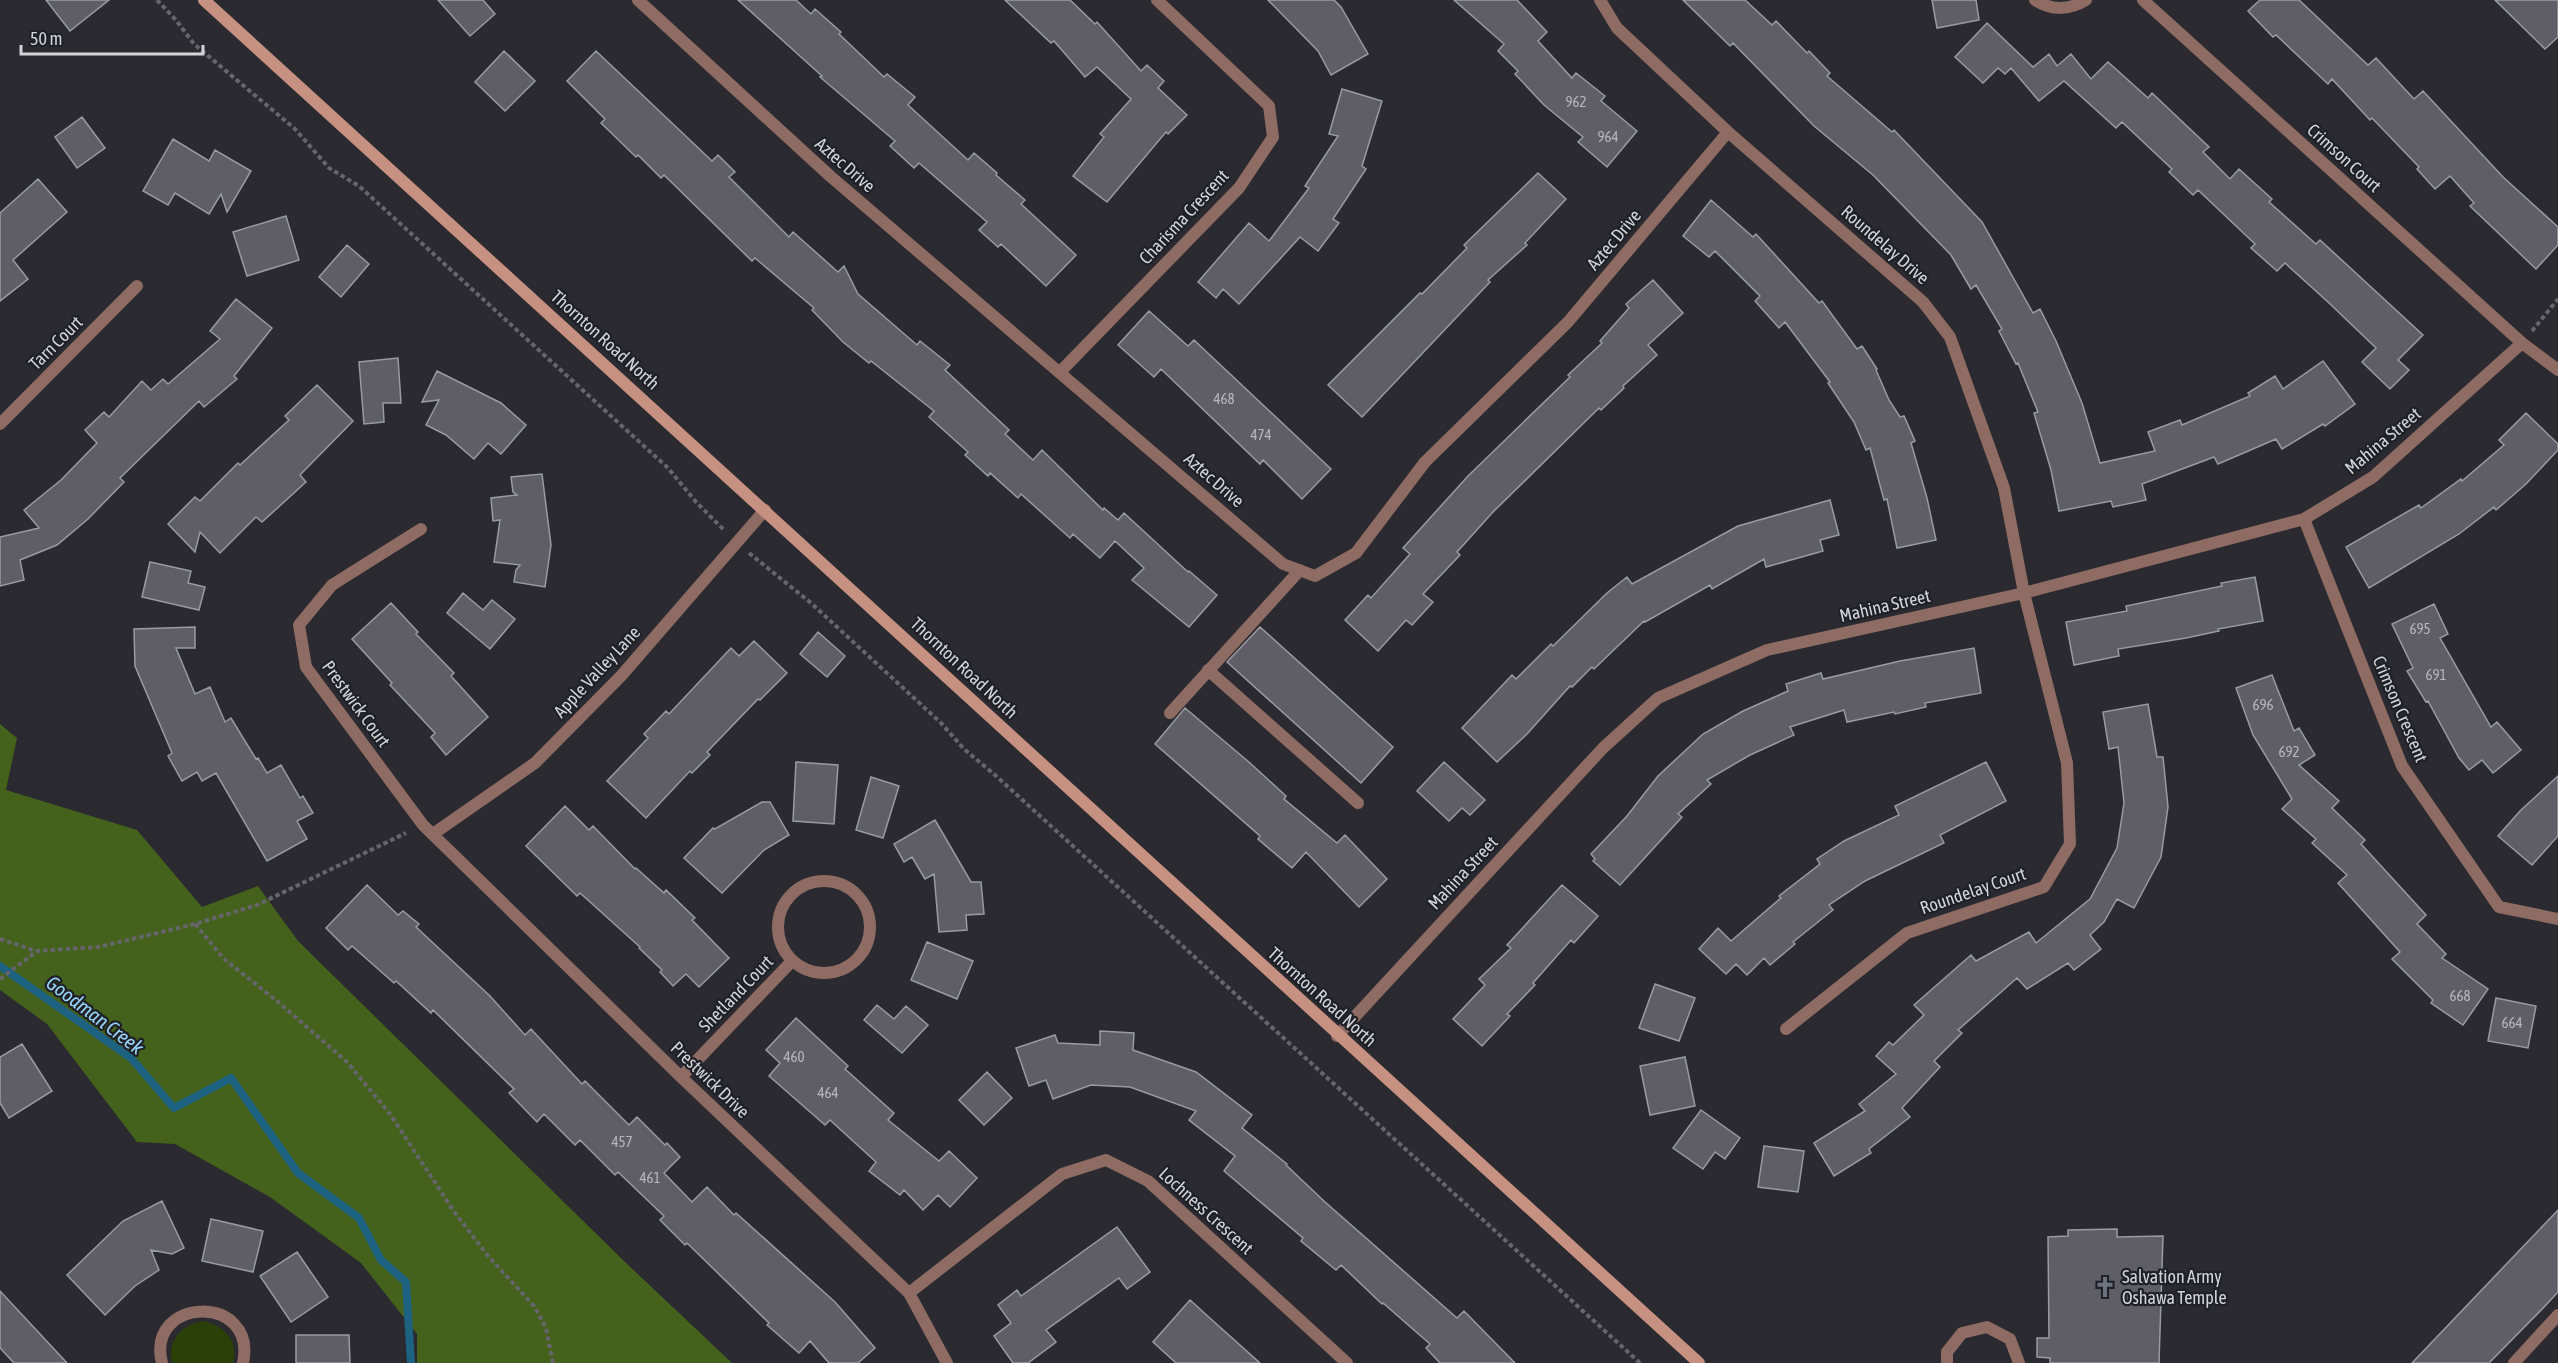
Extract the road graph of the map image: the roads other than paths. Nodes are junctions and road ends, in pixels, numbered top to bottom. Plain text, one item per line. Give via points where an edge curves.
1 (204, 0) edge
2 (638, 0) edge
3 (1157, 0) edge
4 (1600, 0) edge
5 (2035, 0) edge
6 (2086, 0) edge
7 (2143, 0) edge
8 (1728, 132) junction
9 (137, 286) dead end
10 (2522, 343) junction
11 (2558, 370) edge
12 (1060, 372) junction
13 (0, 424) edge
14 (765, 510) junction
15 (2304, 519) junction
16 (421, 529) dead end
17 (1299, 570) junction
18 (2024, 593) junction
19 (1208, 670) junction
20 (1170, 713) dead end
21 (1358, 803) dead end
22 (433, 834) junction
23 (2558, 919) edge
24 (792, 961) junction
25 (1786, 1029) dead end
26 (1337, 1036) junction
27 (681, 1077) junction
28 (909, 1293) junction
29 (2558, 1315) edge
30 (162, 1363) edge
31 (243, 1363) edge
32 (947, 1363) edge
33 (1347, 1363) edge
34 (1699, 1363) edge
35 (1947, 1363) edge
36 (2019, 1363) edge
37 (2514, 1363) edge

1 - 14 main road, Thornton Road North
2 - 12 street, Aztec Drive via 830,176
3 - 12 street, Charisma Crescent via 1269,106 1274,137 1239,188
4 - 8 street, Roundelay Drive via 1617,28
5 - 6 street via 2057,9
7 - 10 street, Crimson Court
8 - 17 street, Aztec Drive via 1568,322 1425,462 1356,553 1315,576
8 - 18 street, Roundelay Drive via 1923,302 1950,337 2004,489
9 - 13 street, Tarn Court
10 - 11 street
10 - 15 street, Mahina Street via 2373,477
12 - 17 street, Aztec Drive via 1283,564
14 - 22 street, Apple Valley Lane via 621,676 535,763
14 - 26 main road, Thornton Road North
15 - 18 street, Mahina Street
15 - 23 street, Crimson Crescent via 2402,766 2499,907
16 - 22 street, Prestwick Court via 332,585 299,625 306,667
17 - 19 street
18 - 25 street, Roundelay Court via 2067,763 2070,844 2044,887 1907,933
18 - 26 street, Mahina Street via 1767,650 1658,698 1603,748
19 - 20 street
19 - 21 street
22 - 27 street, Prestwick Drive
24 - 24 street, Shetland Court via 821,974 837,972 860,957 870,936 870,919 859,897 833,882 817,882 795,891 778,919 778,935
24 - 27 street, Shetland Court
26 - 34 main road, Thornton Road North
27 - 28 street, Prestwick Drive
28 - 32 street, Prestwick Drive
28 - 33 street, Lochness Crescent via 1062,1174 1106,1160 1148,1182
29 - 37 street
30 - 31 street via 161,1343 166,1330 176,1319 202,1310 222,1315 238,1329 243,1341
35 - 36 street via 1947,1352 1962,1333 1987,1327 2010,1339

